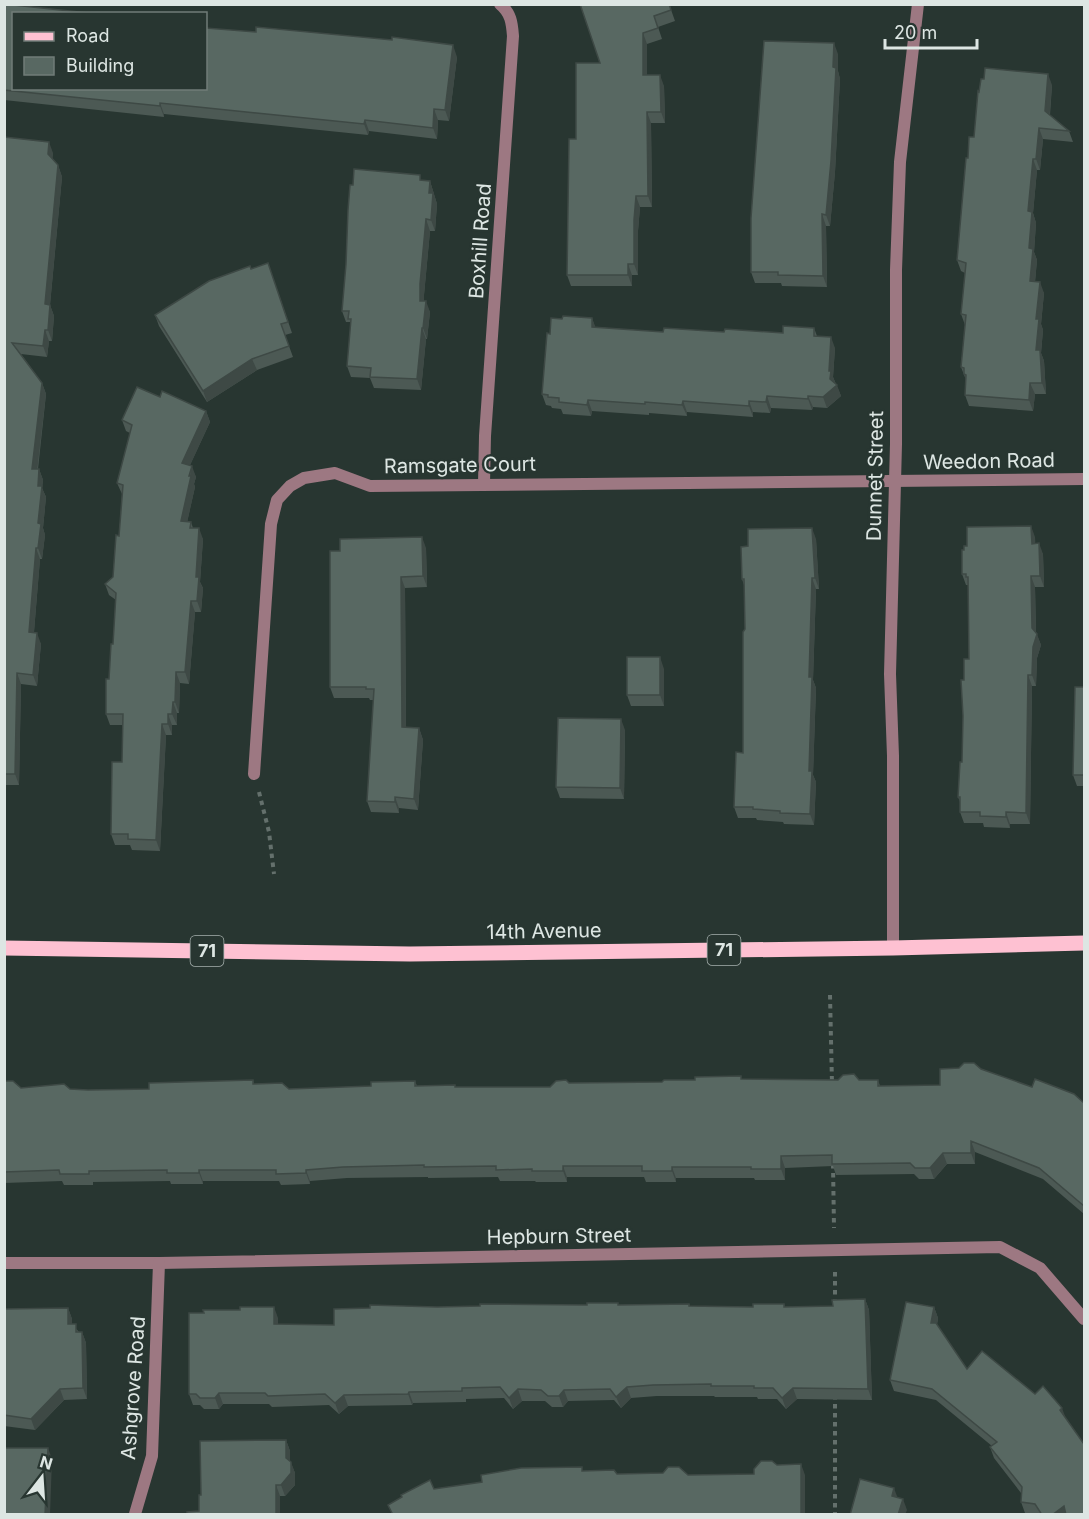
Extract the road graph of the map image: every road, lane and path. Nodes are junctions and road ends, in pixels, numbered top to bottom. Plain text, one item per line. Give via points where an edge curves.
1 (500, 4) edge
2 (918, 4) edge
3 (1084, 479) edge
4 (895, 482) junction
5 (484, 484) junction
6 (254, 774) joint
7 (274, 874) dead end
8 (1084, 943) edge
9 (4, 948) edge
10 (893, 948) junction
11 (4, 1263) edge
12 (159, 1263) junction
13 (1084, 1319) edge
14 (135, 1515) edge

1 - 5 street, Boxhill Road via 512,22 513,36
2 - 4 street, Dunnet Street via 900,162
3 - 4 street, Weedon Road
4 - 5 street, Ramsgate Court
4 - 10 street, Dunnet Street via 890,674
5 - 6 street, Ramsgate Court via 370,486 335,473 304,478 277,500 271,524
6 - 7 path via 269,831
8 - 10 main road, 14th Avenue / 71
9 - 10 main road, 14th Avenue / 71 via 410,954
11 - 12 street, Hepburn Street
12 - 13 street, Hepburn Street via 1000,1247 1040,1268
12 - 14 street, Ashgrove Road via 152,1456

